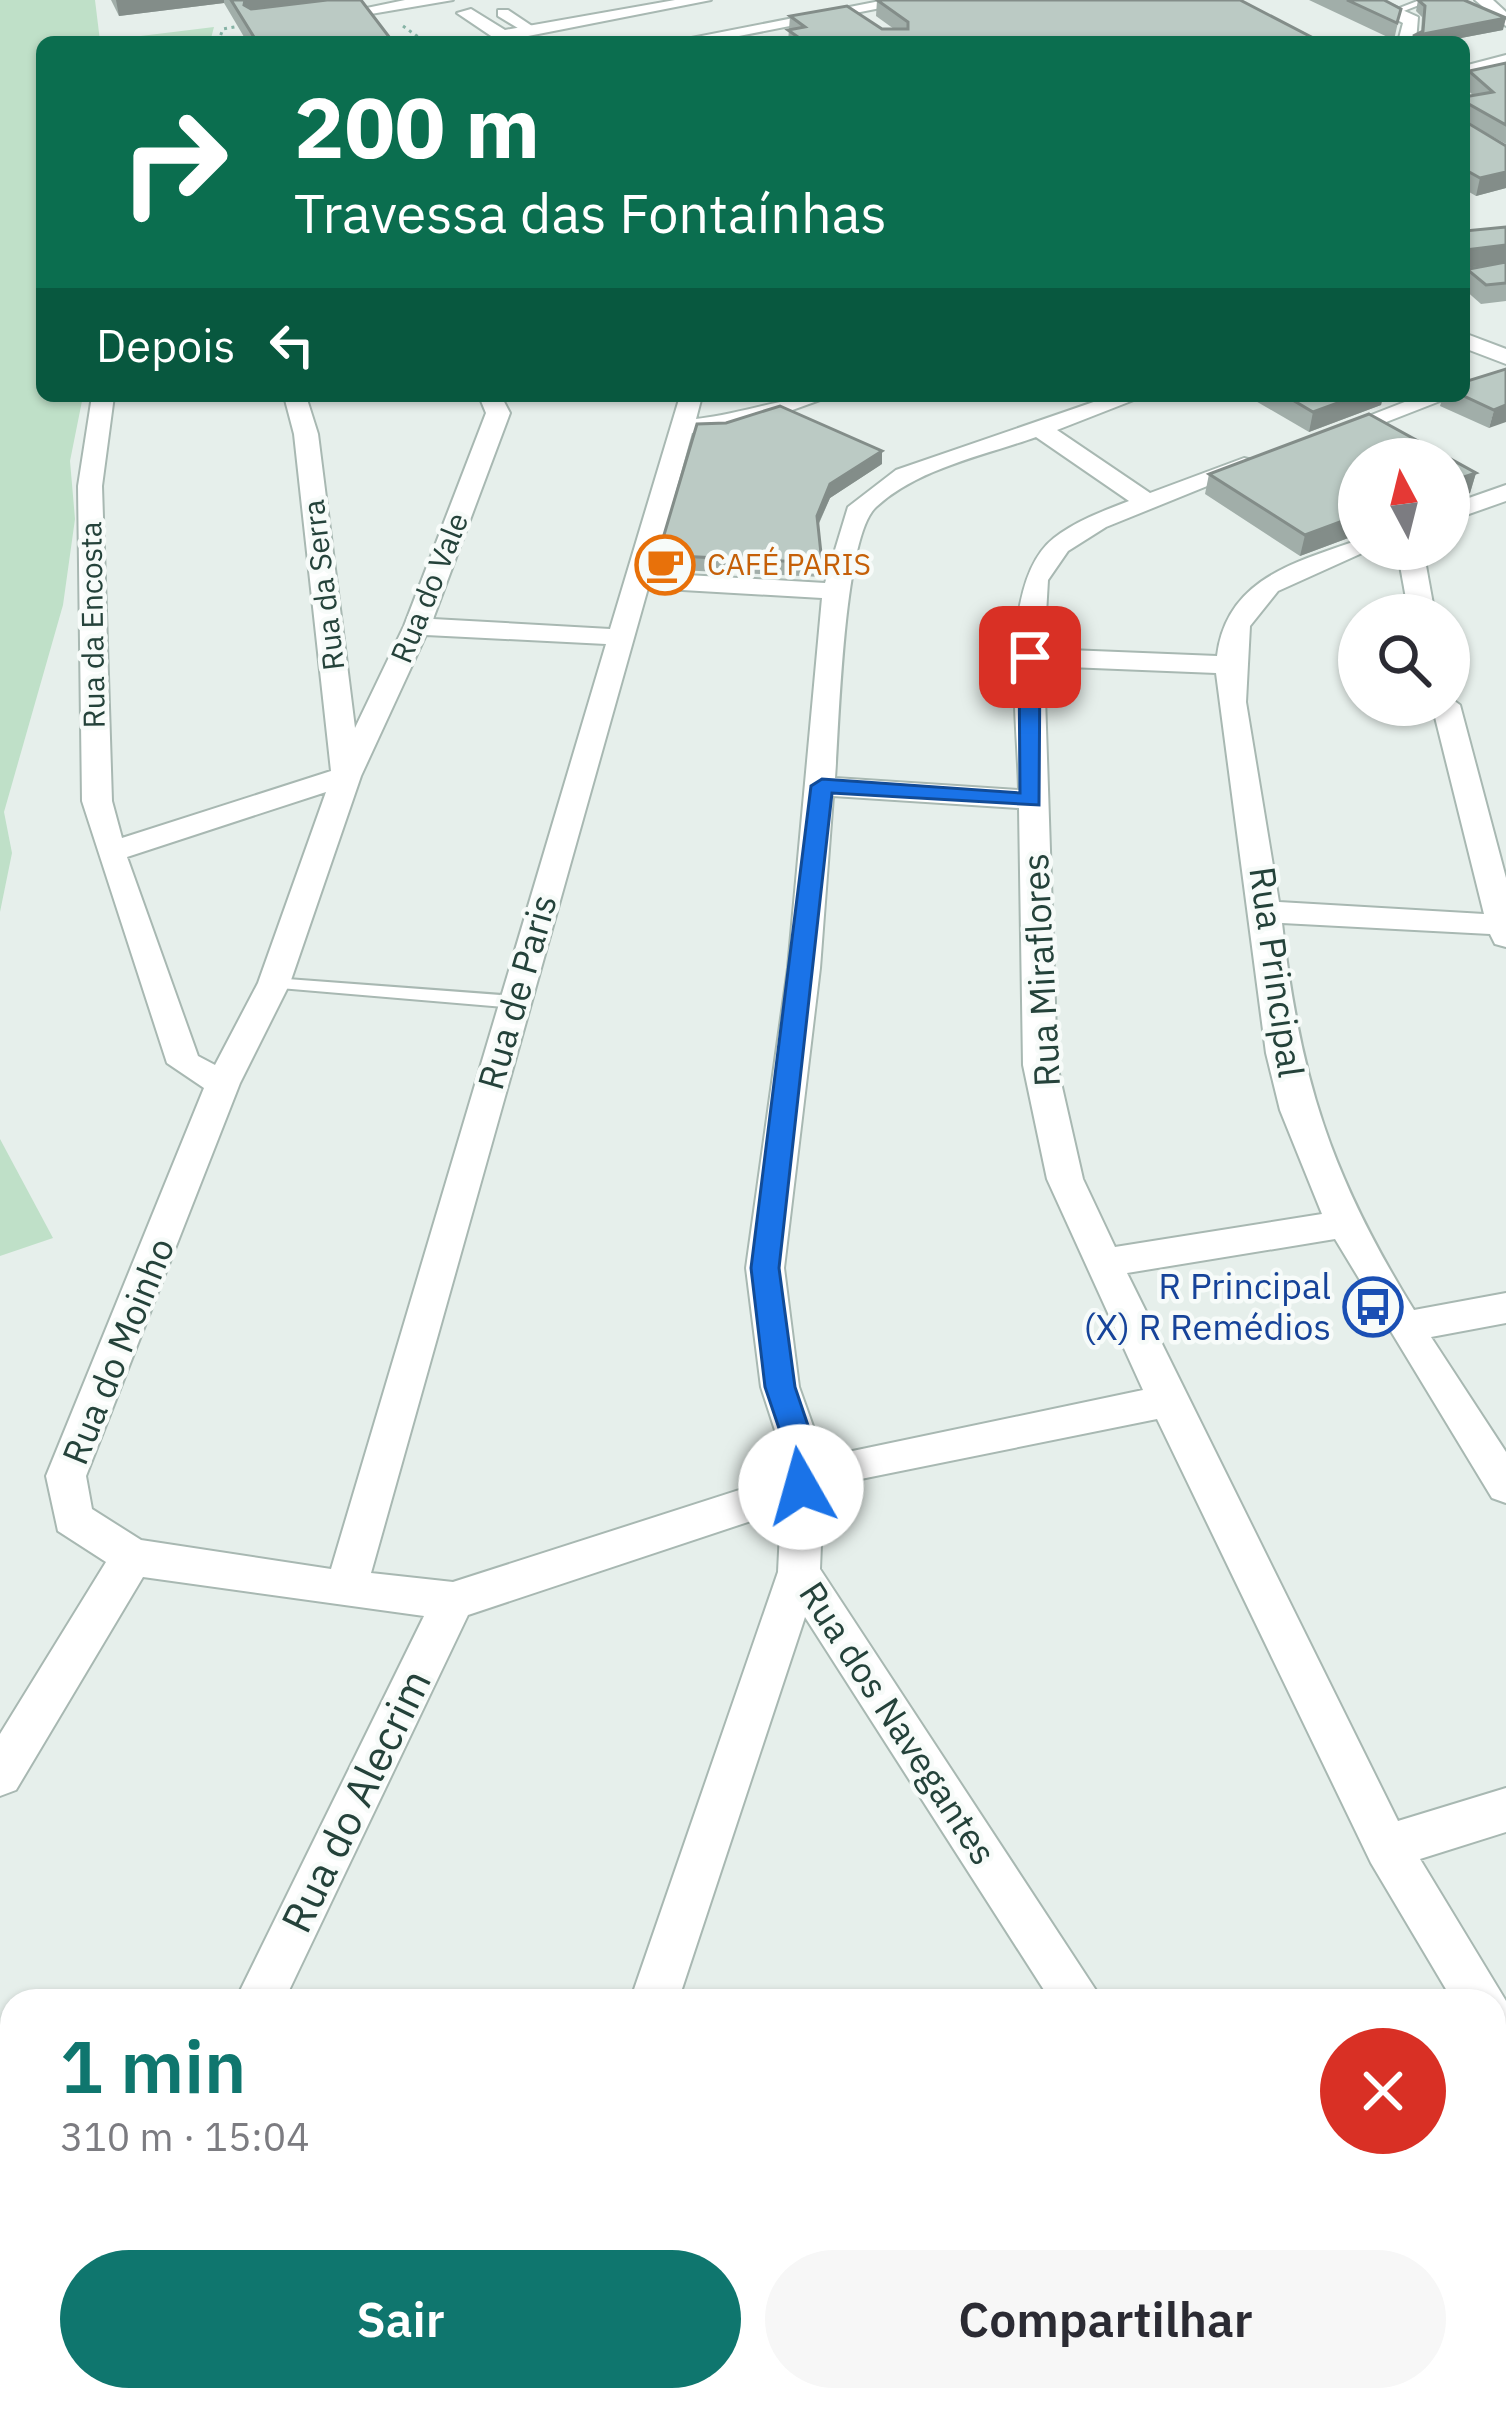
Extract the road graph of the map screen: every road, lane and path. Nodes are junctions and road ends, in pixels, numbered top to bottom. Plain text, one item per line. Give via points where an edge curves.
1 (445, 0) edge
2 (703, 0) edge
3 (913, 0) edge
4 (1366, 0) edge
5 (1428, 0) edge
6 (1483, 0) edge
7 (365, 10) junction
8 (851, 11) junction
9 (1394, 12) junction
10 (343, 13) edge
11 (465, 13) dead end
12 (503, 13) dead end
13 (1506, 22) edge
14 (254, 23) edge
15 (378, 26) edge
16 (533, 30) junction
17 (880, 32) edge
18 (220, 36) edge
19 (502, 36) edge
20 (516, 36) edge
21 (545, 36) edge
22 (713, 36) edge
23 (1408, 36) edge
24 (1506, 60) edge
25 (1470, 70) edge
26 (1470, 342) edge
27 (1506, 357) edge
28 (102, 402) edge
29 (297, 402) edge
30 (493, 402) edge
31 (801, 402) edge
32 (1115, 402) edge
33 (1425, 402) edge
34 (687, 411) edge
35 (1038, 428) junction
36 (1315, 441) edge
37 (1273, 456) edge
38 (1506, 492) edge
39 (1145, 501) junction
40 (1470, 506) edge
41 (1338, 556) edge
42 (637, 580) junction
43 (836, 591) junction
44 (417, 626) junction
45 (618, 637) junction
46 (1030, 657) junction
47 (1232, 665) junction
48 (1451, 726) edge
49 (346, 776) junction
50 (822, 786) junction
51 (1031, 800) junction
52 (110, 853) junction
53 (1269, 912) junction
54 (1504, 931) edge
55 (274, 983) junction
56 (515, 1002) junction
57 (223, 1083) junction
58 (1345, 1224) junction
59 (1103, 1263) junction
60 (1506, 1308) edge
61 (1408, 1326) junction
62 (1168, 1401) junction
63 (1506, 1486) edge
64 (801, 1487) junction
65 (132, 1557) junction
66 (799, 1572) junction
67 (346, 1588) junction
68 (454, 1600) junction
69 (0, 1774) edge
70 (1506, 1810) edge
71 (1387, 1847) junction
72 (265, 1989) edge
73 (665, 1989) edge
74 (1071, 1989) edge
75 (1473, 1989) edge

1 - 7 street
2 - 16 street via 566,16
3 - 8 street
4 - 9 street
5 - 9 lane
6 - 13 street
7 - 10 lane
7 - 15 lane
8 - 17 street
8 - 22 street
9 - 23 street via 1412,21
11 - 19 street
12 - 16 street
14 - 18 path
16 - 20 street
16 - 21 street
24 - 25 street
26 - 27 street
28 - 52 street, Rua da Encosta via 90,508 97,801
29 - 49 street, Rua da Serra
30 - 44 street, Rua do Vale via 498,413
31 - 34 street via 740,421
32 - 35 street, Rua dos Navegantes
33 - 36 street
34 - 42 street, Rua de Paris
35 - 39 street
35 - 43 street, Rua dos Navegantes via 905,476 860,507
37 - 39 street, Rua Miraflores
38 - 40 street
39 - 46 street, Rua Miraflores via 1059,546 1035,580
41 - 47 street, Rua Principal via 1249,602 1235,629
42 - 43 street
42 - 45 street, Rua de Paris
43 - 50 street, Rua dos Navegantes
44 - 45 street
44 - 49 street, Rua do Vale
45 - 56 street, Rua de Paris
46 - 47 street
46 - 51 street, Rua Miraflores
47 - 53 street, Rua Principal
48 - 54 street
49 - 52 street
49 - 55 street, Rua do Vale
50 - 51 street
50 - 64 street, Rua dos Navegantes via 765,1268 780,1387 804,1458
51 - 59 street, Rua Miraflores via 1040,1065 1065,1179
52 - 57 street, Rua da Encosta via 184,1063
53 - 54 street
53 - 58 street, Rua Principal via 1283,1054
55 - 56 lane
55 - 57 street, Rua do Moinho
56 - 67 street, Rua de Paris
57 - 65 street, Rua do Moinho via 66,1476 73,1519
58 - 59 street
58 - 61 street, Rua Principal
59 - 62 street, Rua Miraflores
60 - 61 street
61 - 63 street, Rua Principal
62 - 64 street via 843,1466
62 - 71 street, Rua Miraflores
64 - 66 street, Rua dos Navegantes
64 - 68 street
65 - 67 street
65 - 69 street
66 - 73 street
66 - 74 street, Rua dos Navegantes
67 - 68 street
68 - 72 street, Rua do Alecrim
70 - 71 street
71 - 75 street, Rua Miraflores

